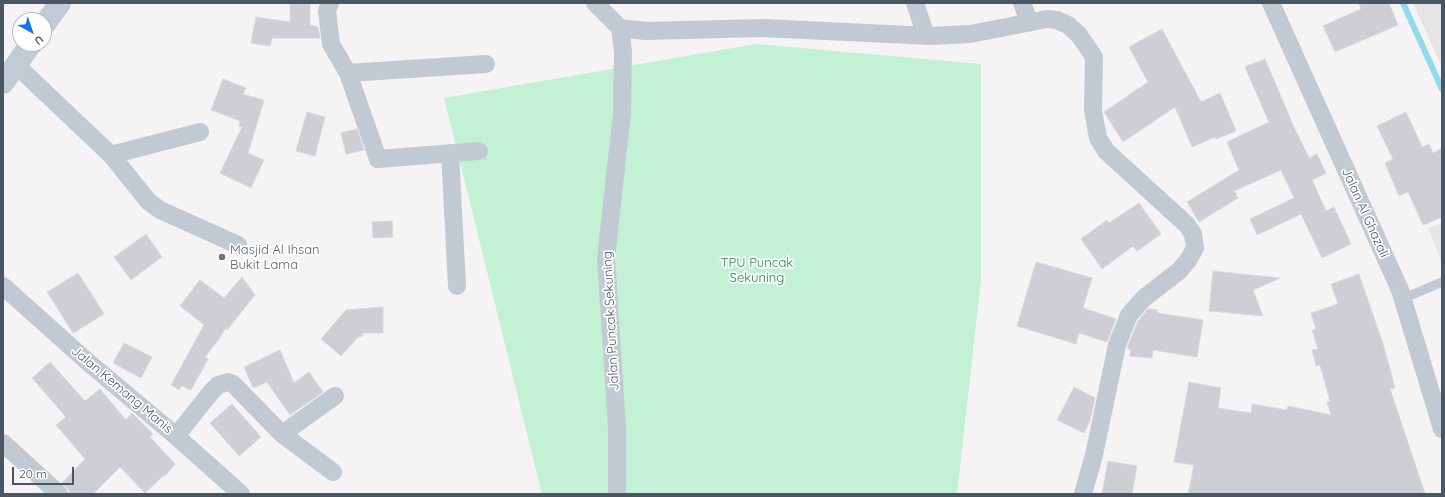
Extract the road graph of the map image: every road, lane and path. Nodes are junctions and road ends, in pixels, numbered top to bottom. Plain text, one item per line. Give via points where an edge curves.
1 (60, 3) edge
2 (330, 3) edge
3 (595, 3) edge
4 (915, 3) edge
5 (1022, 3) edge
6 (1271, 3) edge
7 (52, 14) edge
8 (1029, 22) junction
9 (620, 28) junction
10 (926, 36) junction
11 (25, 52) edge
12 (486, 64) dead end
13 (16, 65) junction
14 (348, 73) junction
15 (3, 83) edge
16 (200, 132) dead end
17 (479, 151) dead end
18 (450, 153) junction
19 (111, 155) junction
20 (238, 245) dead end
21 (1442, 282) edge
22 (3, 286) edge
23 (457, 286) dead end
24 (1402, 299) junction
25 (335, 396) dead end
26 (1442, 429) edge
27 (282, 434) junction
28 (176, 436) junction
29 (3, 443) edge
30 (333, 472) dead end
31 (59, 494) edge
32 (242, 494) edge
33 (617, 494) edge
34 (1082, 494) edge

1 - 7 main road
2 - 14 street via 327,11 331,44
3 - 9 street
4 - 10 street
5 - 8 street
6 - 24 street, Jalan Al Ghazali
8 - 10 street via 970,34
8 - 34 street via 1057,20 1068,25 1079,35 1094,57 1093,110 1098,138 1106,151 1187,225 1193,234 1195,248 1179,272 1144,298 1129,315 1118,345 1094,455
9 - 10 street via 763,28
9 - 33 street, Jalan Puncak Sekuning via 623,52 622,113 606,258 617,428
11 - 13 main road
12 - 14 street
13 - 15 main road
13 - 19 street
14 - 18 street via 378,159
16 - 19 street
17 - 18 street
18 - 23 street
19 - 20 street via 148,202 160,210
21 - 24 lane
22 - 28 street, Jalan Kemang Manis
24 - 26 street, Jalan Al Ghazali
25 - 27 street
27 - 28 street via 233,384 228,382 218,385 212,391
27 - 30 street
28 - 32 street, Jalan Kemang Manis
29 - 31 street

